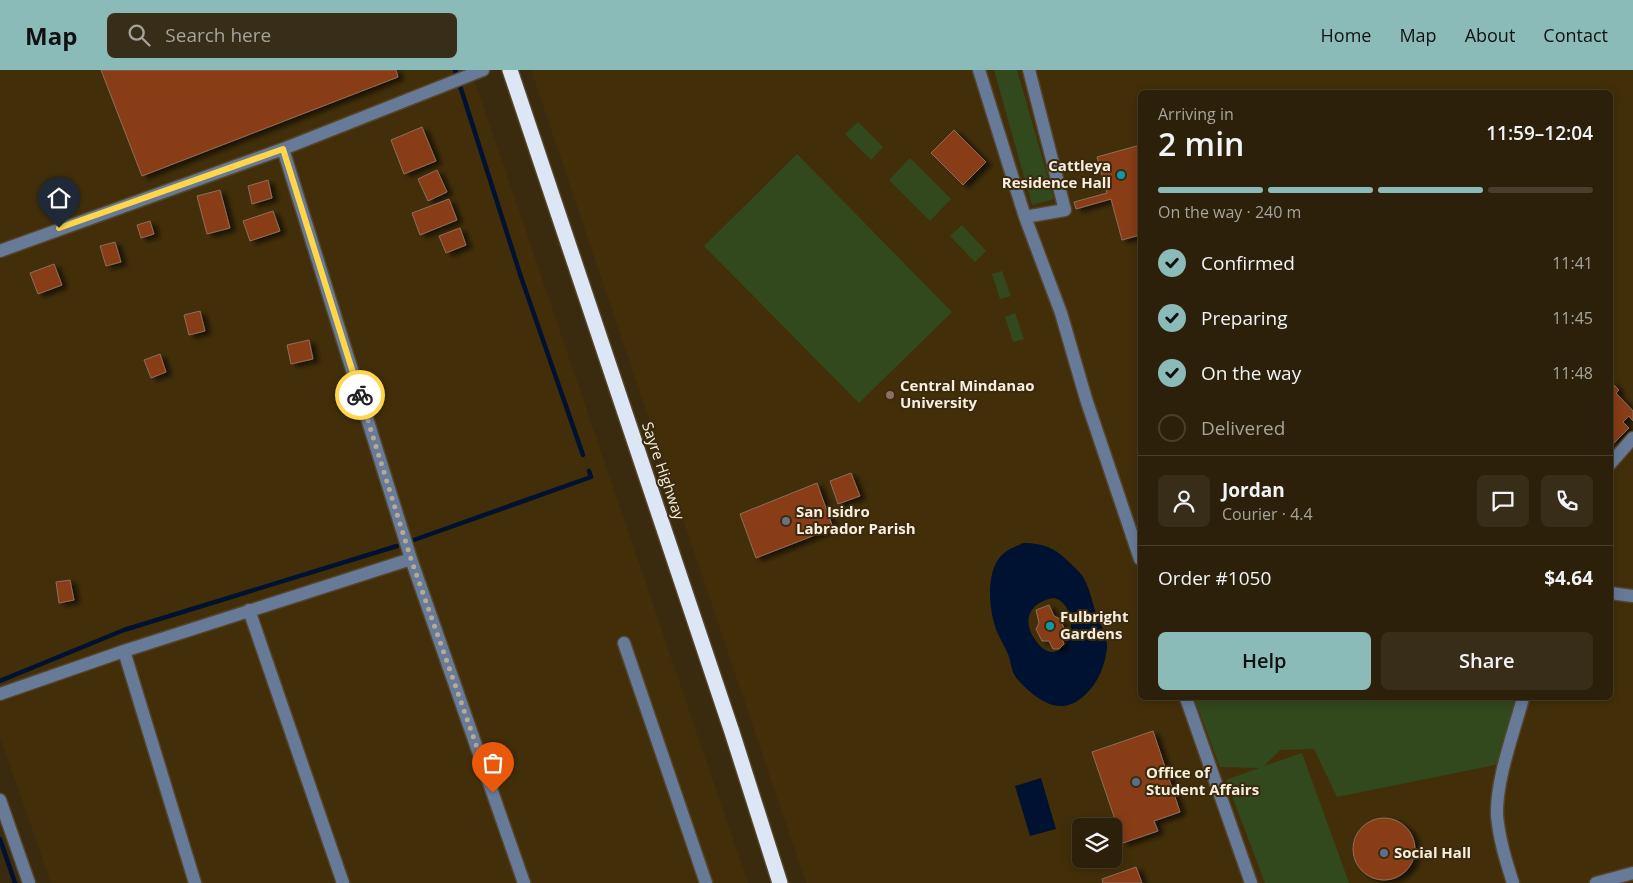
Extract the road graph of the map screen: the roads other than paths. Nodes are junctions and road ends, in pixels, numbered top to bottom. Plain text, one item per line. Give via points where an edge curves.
1 (483, 70) edge
2 (510, 70) edge
3 (979, 70) edge
4 (1029, 70) edge
5 (283, 149) junction
6 (1025, 218) junction
7 (0, 250) edge
8 (1633, 438) edge
9 (1613, 461) edge
10 (1138, 553) edge
11 (411, 559) junction
12 (1613, 593) edge
13 (1633, 596) edge
14 (249, 610) junction
15 (624, 643) dead end
16 (124, 651) junction
17 (0, 694) edge
18 (1187, 700) edge
19 (1522, 700) edge
20 (0, 800) edge
21 (1633, 874) edge
22 (29, 883) edge
23 (195, 883) edge
24 (343, 883) edge
25 (524, 883) edge
26 (706, 883) edge
27 (780, 883) edge
28 (1251, 883) edge
29 (1513, 883) edge
30 (1596, 883) edge

1 - 5 street
2 - 27 highway, Sayre Highway
3 - 6 street
4 - 6 street via 1066,210
5 - 7 street
5 - 11 street
6 - 10 street via 1061,313
8 - 9 street
11 - 14 street
11 - 25 street
12 - 13 street
14 - 16 street
14 - 24 street
15 - 26 street
16 - 17 street
16 - 23 street
18 - 28 street
19 - 29 street via 1499,786 1497,814 1501,843
20 - 22 street
21 - 30 street

